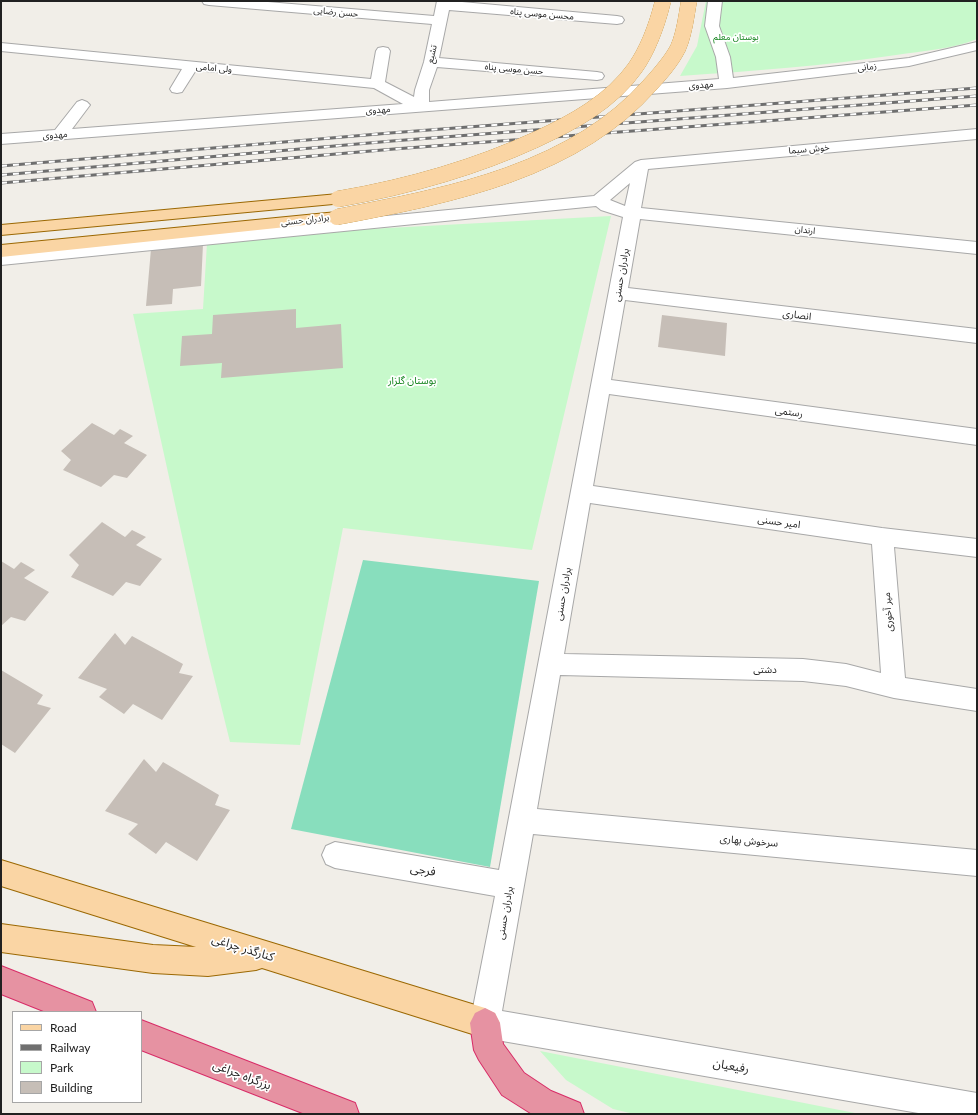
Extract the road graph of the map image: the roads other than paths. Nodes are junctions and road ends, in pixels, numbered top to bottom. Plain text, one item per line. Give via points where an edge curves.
1 (209, 1) edge
2 (663, 1) edge
3 (689, 1) edge
4 (715, 1) edge
5 (444, 3) edge
6 (617, 20) dead end
7 (440, 21) junction
8 (977, 46) edge
9 (1, 47) edge
10 (383, 51) dead end
11 (431, 62) junction
12 (191, 66) junction
13 (598, 76) dead end
14 (755, 81) joint
15 (377, 84) junction
16 (726, 84) junction
17 (177, 89) dead end
18 (82, 105) dead end
19 (421, 107) junction
20 (9, 124) dead end
21 (63, 130) junction
22 (84, 132) junction
23 (977, 134) edge
24 (1, 139) edge
25 (641, 165) junction
26 (599, 200) junction
27 (632, 212) junction
28 (1, 230) edge
29 (977, 248) edge
30 (1, 250) edge
31 (1, 259) edge
32 (618, 293) junction
33 (977, 336) edge
34 (601, 386) junction
35 (977, 437) edge
36 (581, 493) junction
37 (882, 537) junction
38 (977, 548) edge
39 (550, 664) junction
40 (894, 687) junction
41 (977, 700) edge
42 (522, 820) junction
43 (335, 856) dead end
44 (977, 863) edge
45 (1, 873) edge
46 (510, 884) junction
47 (1, 938) edge
48 (263, 955) junction
49 (1, 980) edge
50 (79, 1011) edge
51 (485, 1024) junction
52 (142, 1035) edge
53 (977, 1108) edge
54 (344, 1114) edge
55 (569, 1114) edge

1 - 7 street, حسن رضایی
2 - 28 main road, برادران حسنی, bridge via 657,26 649,43 628,77 602,101 548,134 492,160 458,172 420,183 338,199
3 - 30 main road, برادران حسنی, bridge via 682,37 671,60 634,104 593,134 514,173 441,196 337,217
4 - 16 street via 712,26 723,57
5 - 6 street, محسن موسی پناه
5 - 7 street, تشیع
7 - 11 street, تشیع
8 - 14 street, زمانی via 909,62
9 - 12 street, ولی امامی
10 - 15 street
11 - 13 street, حسن موسی پناه
11 - 19 street, تشیع via 422,90
12 - 15 street, ولی امامی
12 - 17 street
14 - 16 street, مهدوی
15 - 19 street, ولی امامی
16 - 19 street, مهدوی
18 - 21 street
19 - 22 street, مهدوی
20 - 21 street
21 - 22 street
22 - 24 street, مهدوی
23 - 25 street, خوش سیما
25 - 26 street
25 - 27 street, برادران حسنی
26 - 27 street, ارندان via 607,206
26 - 31 street
27 - 29 street, ارندان
27 - 32 street, برادران حسنی
32 - 33 street, انصاری
32 - 34 street, برادران حسنی
34 - 35 street, رستمی
34 - 36 street, برادران حسنی
36 - 37 street, امیر حسنی
36 - 39 street, برادران حسنی
37 - 38 street, امیر حسنی
37 - 40 street, میر آخوری
39 - 40 street, دشتی via 803,670 846,675
39 - 42 street, برادران حسنی
40 - 41 street, دشتی
42 - 44 street, سرخوش بهاری
42 - 46 street, برادران حسنی
43 - 46 street, فرجی
45 - 48 main road, کنارگذر چراغی
46 - 51 street, برادران حسنی
47 - 48 main road via 153,959 208,962
48 - 51 main road, کنارگذر چراغی
49 - 50 highway
51 - 53 street, رفیعیان
51 - 55 highway via 489,1050 512,1084 540,1102
52 - 54 highway, بزرگراه چراغی

